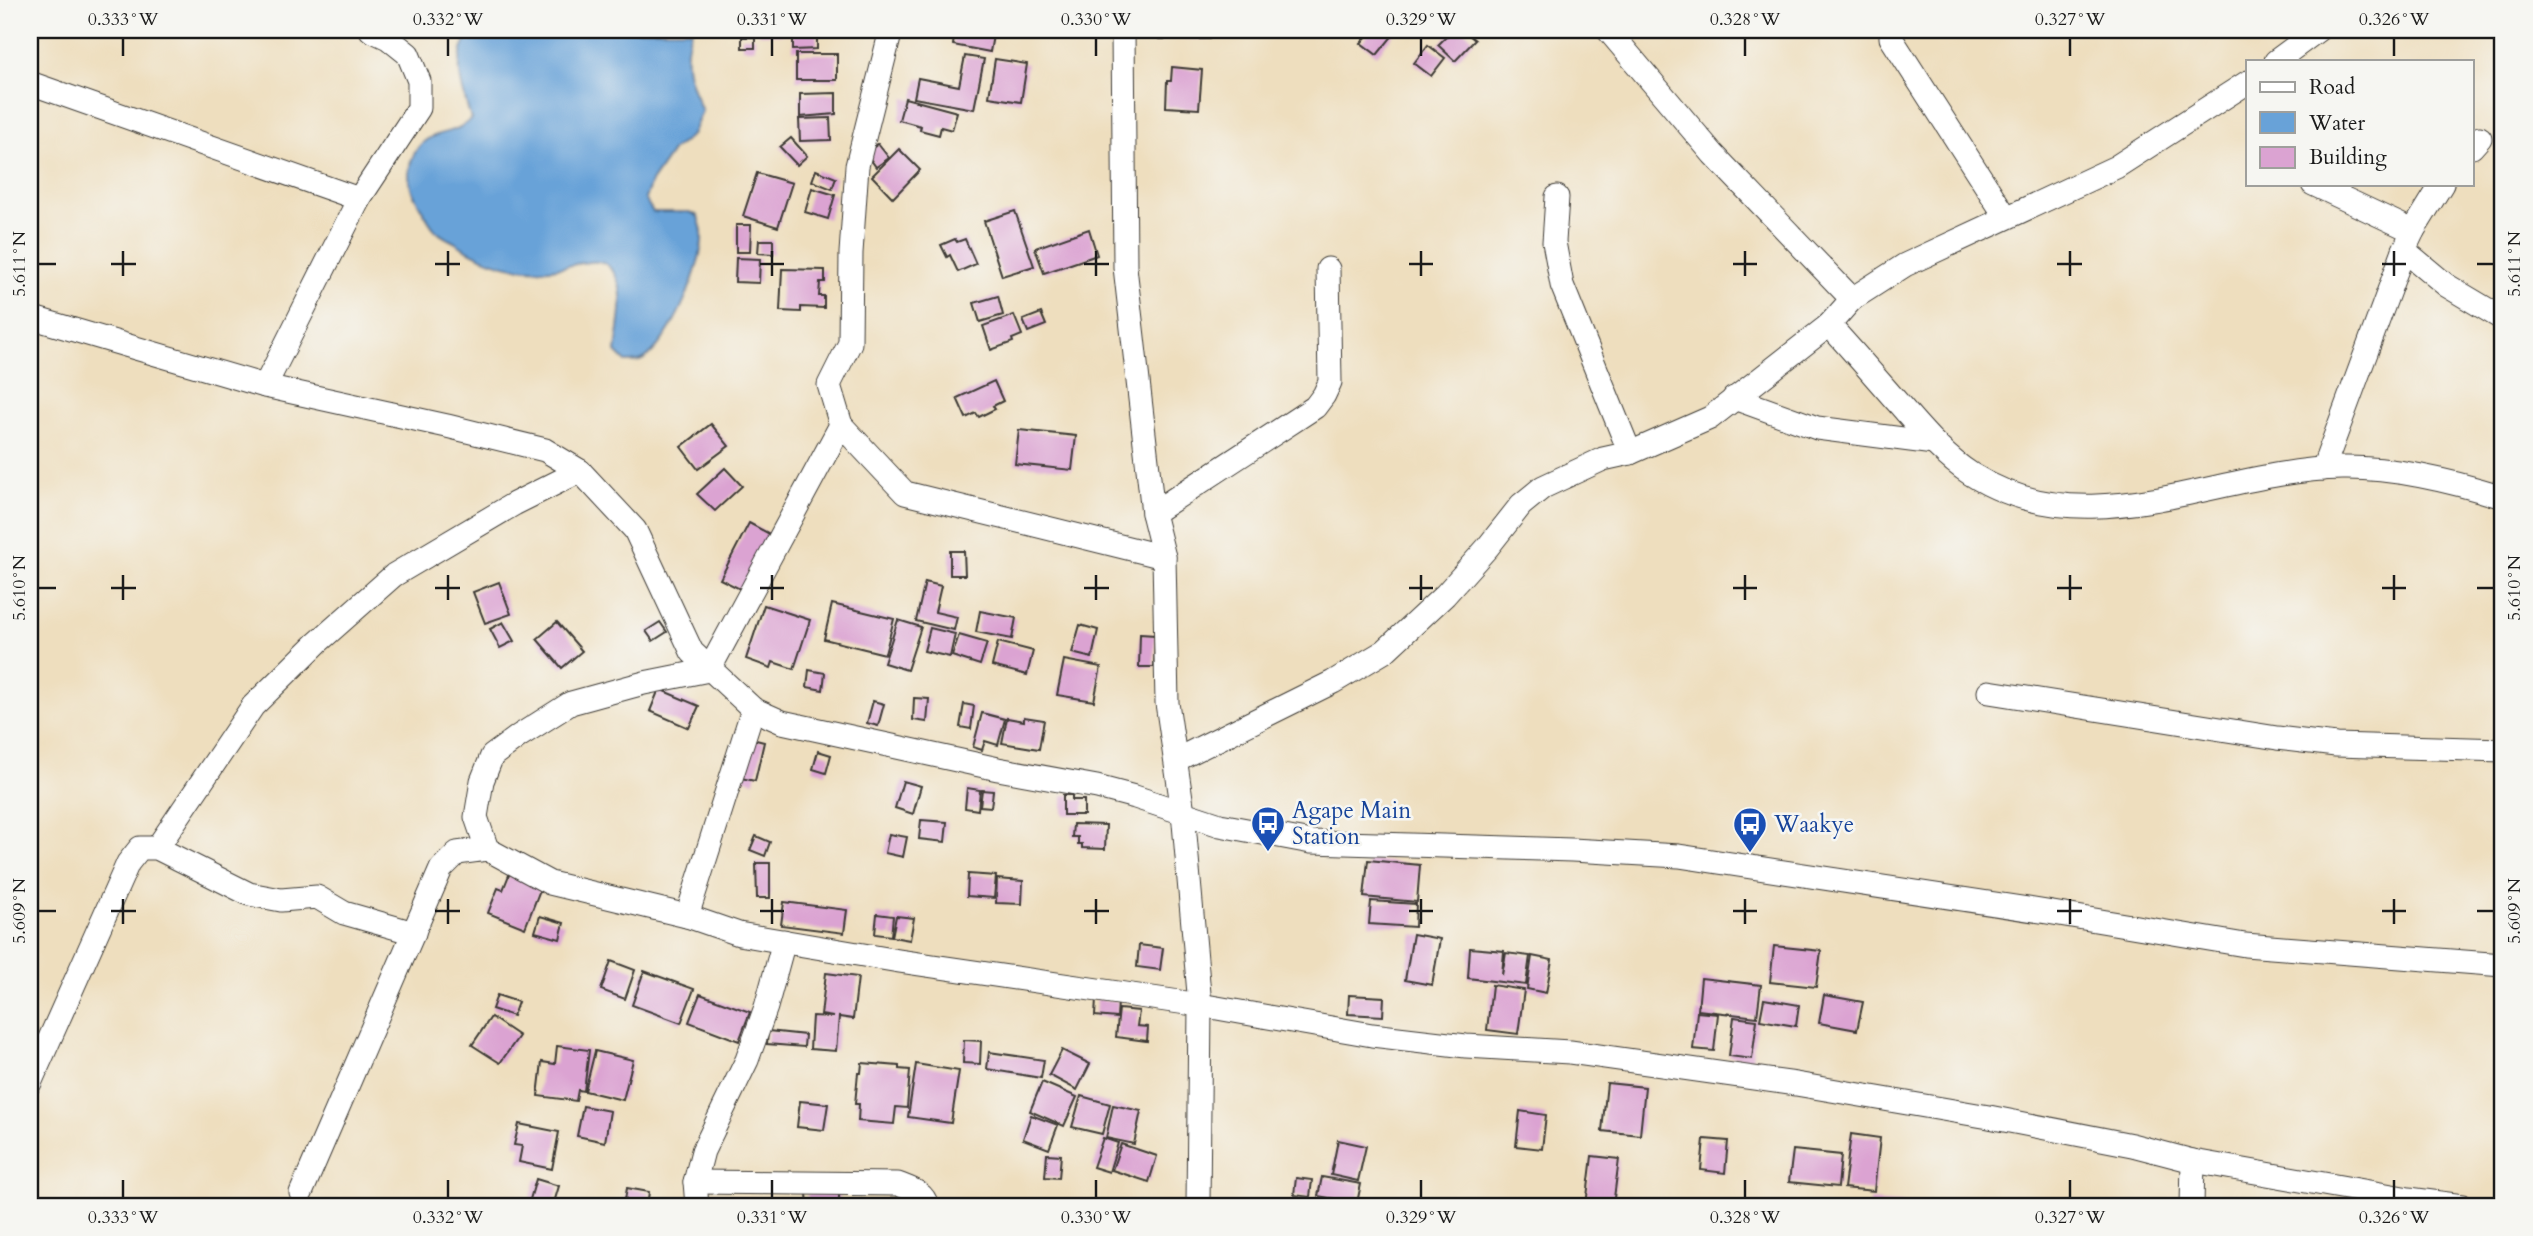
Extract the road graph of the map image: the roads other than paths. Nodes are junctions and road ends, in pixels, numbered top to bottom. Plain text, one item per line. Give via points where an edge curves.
1 (371, 30) edge
2 (891, 30) edge
3 (1123, 30) edge
4 (1608, 30) edge
5 (1891, 30) edge
6 (2318, 30) edge
7 (2277, 60) edge
8 (30, 83) edge
9 (2246, 83) edge
10 (2316, 186) edge
11 (2441, 186) edge
12 (1558, 197) dead end
13 (359, 199) junction
14 (2006, 217) junction
15 (2409, 241) junction
16 (1328, 269) dead end
17 (1852, 299) junction
18 (30, 317) edge
19 (2503, 319) edge
20 (1829, 325) junction
21 (265, 386) junction
22 (1734, 398) junction
23 (841, 425) junction
24 (1934, 443) junction
25 (1630, 453) junction
26 (2323, 469) junction
27 (580, 471) junction
28 (2503, 497) edge
29 (1153, 513) junction
30 (1164, 557) junction
31 (709, 670) junction
32 (1989, 692) dead end
33 (753, 709) junction
34 (2503, 750) edge
35 (1176, 760) junction
36 (1183, 812) junction
37 (157, 848) junction
38 (487, 849) junction
39 (687, 916) junction
40 (414, 933) junction
41 (784, 942) junction
42 (2503, 965) edge
43 (1200, 1005) junction
44 (30, 1083) edge
45 (2193, 1161) junction
46 (695, 1182) junction
47 (301, 1193) dead end
48 (2408, 1203) edge
49 (697, 1206) edge
50 (927, 1206) edge
51 (1198, 1206) edge
52 (2192, 1206) edge
53 (2463, 1206) edge

1 - 13 street via 408,54 419,81 419,108
2 - 23 street via 857,166 850,253 850,343 829,385
3 - 29 street via 1125,267
4 - 17 street via 1713,154
5 - 14 street via 1891,38
6 - 7 street
8 - 13 street
9 - 14 street via 2116,167
10 - 15 street
11 - 15 street
12 - 25 street via 1554,242 1562,285
13 - 21 street
14 - 17 street via 1906,265
15 - 19 street via 2446,285
15 - 26 street
16 - 29 street via 1330,382 1315,407
17 - 20 street
18 - 21 street
20 - 22 street
20 - 24 street
21 - 27 street via 545,450
22 - 24 street via 1817,428
22 - 25 street via 1710,418
23 - 30 street via 905,493
23 - 31 street
24 - 26 street via 1971,474 2014,496 2052,506 2102,508
25 - 35 street via 1603,459 1544,487 1521,505 1445,595 1385,651
26 - 28 street via 2413,474
27 - 31 street via 635,530 692,652
27 - 37 street via 394,575 317,643 253,706
29 - 30 street
30 - 35 street via 1167,704
31 - 33 street
31 - 38 street via 571,704 492,756 482,780 476,817
32 - 34 street via 2289,740
33 - 36 street via 782,722 1097,787
33 - 39 street
35 - 36 street
36 - 42 street via 1220,825 1311,842 1679,856 2245,945
36 - 43 street
37 - 40 street via 249,894 281,900 317,897 344,913
37 - 44 street via 141,848 128,863
38 - 39 street via 551,883
38 - 40 street via 457,853 441,869
39 - 41 street via 739,934
40 - 47 street
41 - 43 street
41 - 46 street via 747,1060 703,1151
43 - 45 street via 1371,1035 1570,1052 1796,1084 1989,1117
43 - 51 street
45 - 48 street
45 - 52 street
46 - 49 street
46 - 50 street via 898,1184 919,1193
48 - 53 street

